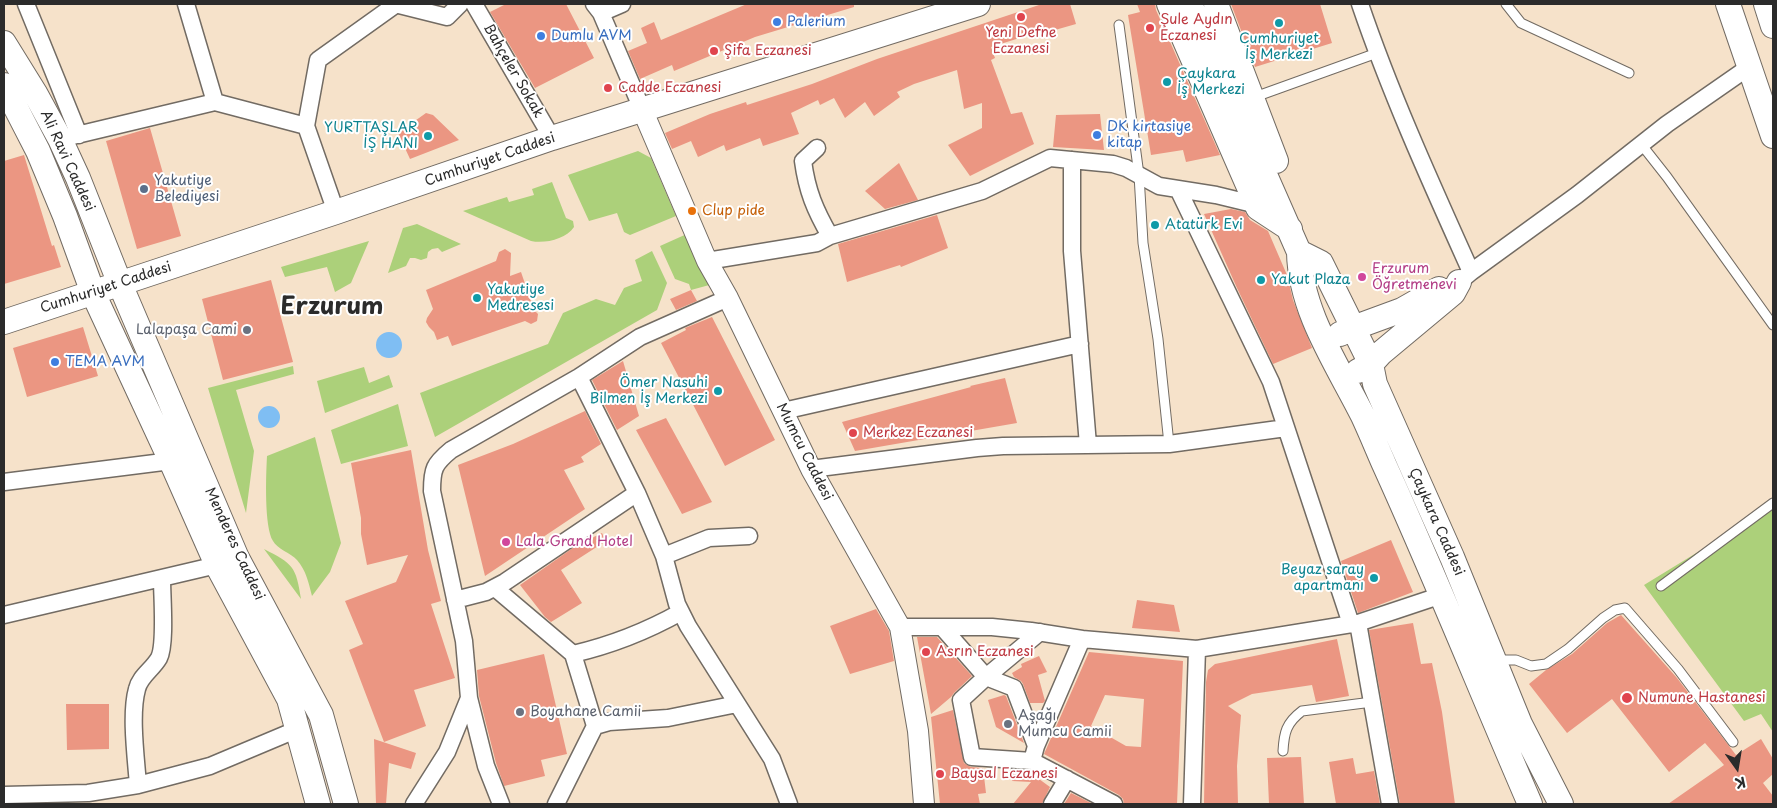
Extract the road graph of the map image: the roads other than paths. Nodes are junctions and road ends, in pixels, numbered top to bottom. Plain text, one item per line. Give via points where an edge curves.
1 (26, 4) edge
2 (186, 4) edge
3 (395, 4) edge
4 (460, 4) edge
5 (474, 4) edge
6 (622, 4) edge
7 (978, 4) edge
8 (1169, 4) edge
9 (1190, 4) edge
10 (1216, 4) edge
11 (1360, 4) edge
12 (1506, 4) edge
13 (1728, 4) edge
14 (1766, 4) edge
15 (597, 9) edge
16 (1119, 25) dead end
17 (1773, 26) edge
18 (4, 43) edge
19 (1377, 53) junction
20 (1749, 67) junction
21 (1629, 73) dead end
22 (4, 85) edge
23 (1252, 98) junction
24 (215, 102) junction
25 (642, 110) junction
26 (306, 126) junction
27 (1773, 136) edge
28 (69, 137) junction
29 (552, 138) junction
30 (1641, 144) junction
31 (817, 148) dead end
32 (1072, 160) junction
33 (1139, 175) junction
34 (1178, 189) junction
35 (1258, 208) junction
36 (336, 212) junction
37 (1290, 230) junction
38 (830, 236) junction
39 (1299, 252) junction
40 (707, 261) junction
41 (1465, 277) junction
42 (120, 284) junction
43 (93, 293) junction
44 (728, 298) junction
45 (4, 322) edge
46 (1773, 325) edge
47 (1353, 328) junction
48 (1324, 342) junction
49 (1080, 344) junction
50 (1371, 364) junction
51 (579, 377) junction
52 (1343, 380) junction
53 (782, 411) junction
54 (1286, 428) junction
55 (1169, 444) junction
56 (1088, 445) junction
57 (171, 461) junction
58 (811, 469) junction
59 (4, 482) edge
60 (637, 493) junction
61 (1773, 503) edge
62 (748, 536) dead end
63 (664, 556) junction
64 (217, 565) junction
65 (162, 579) junction
66 (1661, 586) dead end
67 (495, 588) junction
68 (1442, 595) junction
69 (455, 600) junction
70 (681, 612) junction
71 (4, 615) edge
72 (1355, 624) junction
73 (900, 627) junction
74 (942, 627) junction
75 (1040, 632) junction
76 (1082, 639) junction
77 (1197, 649) junction
78 (573, 654) junction
79 (1493, 660) junction
80 (986, 677) junction
81 (469, 698) junction
82 (1372, 702) junction
83 (737, 704) junction
84 (595, 726) junction
85 (298, 729) junction
86 (1733, 742) dead end
87 (1283, 751) dead end
88 (1034, 753) junction
89 (1067, 779) junction
90 (138, 785) junction
91 (4, 795) edge
92 (318, 804) edge
93 (346, 804) edge
94 (414, 804) edge
95 (501, 804) edge
96 (556, 804) edge
97 (790, 804) edge
98 (924, 804) edge
99 (1052, 804) edge
100 (1114, 804) edge
101 (1192, 804) edge
102 (1390, 804) edge
103 (1530, 804) edge
104 (1561, 804) edge

1 - 28 street
2 - 24 street
3 - 4 street via 447,17
3 - 26 street via 318,60
5 - 29 street, Bahçeler Sokak
6 - 15 street
7 - 25 main road, Cumhuriyet Caddesi
8 - 35 main road
9 - 37 main road, Çaykara Caddesi
10 - 23 main road
11 - 19 street
12 - 21 lane via 1521,23
13 - 20 main road
14 - 17 main road
15 - 25 street
16 - 33 lane
18 - 28 main road, Ali Ravi Caddesi via 35,93
19 - 23 lane
19 - 41 street
20 - 27 main road
20 - 30 street
22 - 43 main road, Ali Ravi Caddesi via 53,185
23 - 37 main road via 1287,189 1292,217
24 - 26 street
24 - 28 street
25 - 29 main road, Cumhuriyet Caddesi
25 - 40 street, Mumcu Caddesi
26 - 36 street
28 - 42 main road, Ali Ravi Caddesi via 78,178
29 - 36 main road, Cumhuriyet Caddesi
30 - 41 street
30 - 46 lane
31 - 38 street via 803,161 806,182 815,210
32 - 33 street via 1113,164
32 - 38 street via 1050,158 982,191
32 - 49 street via 1072,251
33 - 34 street via 1159,186
33 - 55 lane via 1143,243 1158,339
34 - 35 street via 1249,203
34 - 54 street via 1272,382
35 - 37 main road
36 - 42 main road, Cumhuriyet Caddesi
37 - 39 main road, Çaykara Caddesi
38 - 40 street via 817,243
39 - 47 main road, Çaykara Caddesi via 1321,264
39 - 48 main road, Çaykara Caddesi via 1300,270
40 - 44 street, Mumcu Caddesi
41 - 47 main road via 1402,310
41 - 50 main road via 1453,293
42 - 43 main road, Cumhuriyet Caddesi
42 - 93 main road, Menderes Caddesi via 237,558 321,715
43 - 45 main road, Cumhuriyet Caddesi
43 - 57 main road, Menderes Caddesi
44 - 51 street via 640,337
44 - 53 street, Mumcu Caddesi
47 - 48 main road
47 - 50 main road, Çaykara Caddesi
48 - 52 main road, Çaykara Caddesi
49 - 53 street
49 - 56 street
50 - 52 main road
50 - 79 main road, Çaykara Caddesi via 1375,384 1452,557
51 - 60 street
51 - 69 street via 451,450 432,472 432,491
52 - 68 main road, Çaykara Caddesi via 1362,415
53 - 58 street, Mumcu Caddesi
54 - 55 street
54 - 72 street
55 - 56 street
56 - 58 street via 977,448
57 - 59 street
57 - 64 main road, Menderes Caddesi
58 - 73 street, Mumcu Caddesi
60 - 63 street
60 - 67 street
61 - 66 lane
62 - 63 street via 709,538
63 - 70 street
64 - 65 street
64 - 85 main road, Menderes Caddesi via 289,699
65 - 71 street
65 - 90 street via 162,645 159,658 141,678 136,690 134,720
67 - 69 street
67 - 78 street
68 - 72 street
68 - 103 main road, Çaykara Caddesi
69 - 81 street via 464,641
70 - 78 street via 633,636
70 - 83 street
72 - 77 street
72 - 82 street
73 - 74 street
73 - 98 street, Mumcu Caddesi via 918,731
74 - 75 street via 992,627
74 - 80 street
75 - 76 street
75 - 80 street
76 - 77 street
76 - 88 street
77 - 101 street
78 - 84 street
79 - 86 lane via 1516,660 1531,666 1546,664 1603,618 1625,608 1678,669
79 - 104 main road, Çaykara Caddesi via 1520,724
80 - 88 street via 1014,688
80 - 88 street via 961,700 972,757
81 - 94 street via 447,752
81 - 95 street via 486,766
82 - 87 lane via 1302,711 1292,718 1284,734
82 - 102 street
83 - 84 street via 668,718
83 - 97 street via 772,759
84 - 96 street
85 - 90 street via 210,766
85 - 92 main road, Menderes Caddesi
88 - 89 street
89 - 99 street
89 - 100 street
90 - 91 street via 88,793

